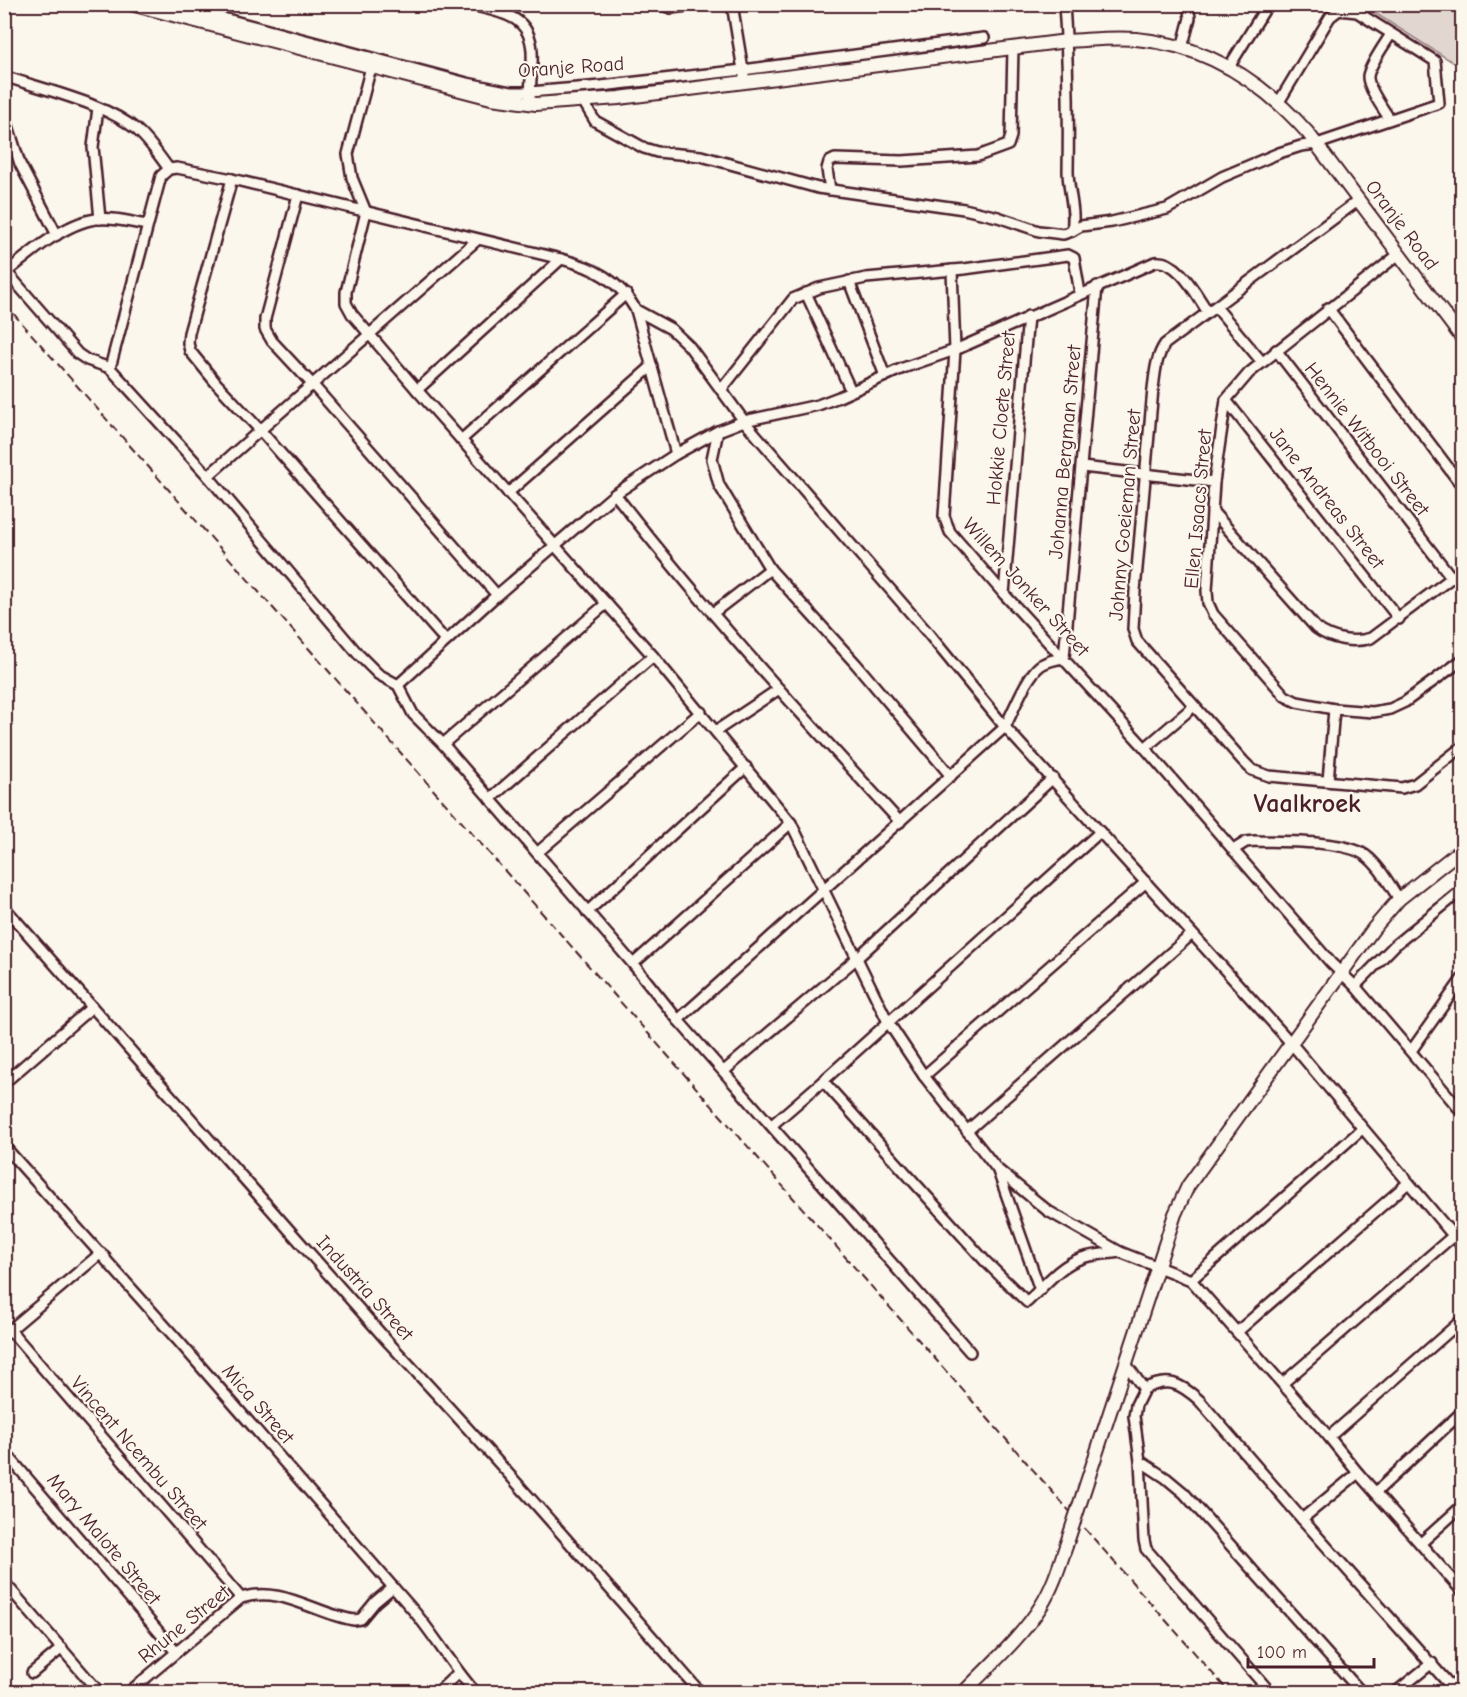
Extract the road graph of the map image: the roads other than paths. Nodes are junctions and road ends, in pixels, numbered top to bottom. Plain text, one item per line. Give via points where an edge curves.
1 (131, 4) edge
2 (170, 4) edge
3 (467, 4) edge
4 (659, 4) edge
5 (704, 4) edge
6 (732, 4) edge
7 (1064, 4) edge
8 (1188, 4) edge
9 (1268, 4) edge
10 (1391, 34) junction
11 (984, 38) dead end
12 (1067, 41) junction
13 (1013, 48) junction
14 (1182, 48) junction
15 (371, 67) junction
16 (1229, 67) junction
17 (744, 76) junction
18 (7, 78) edge
19 (530, 98) junction
20 (583, 101) junction
21 (1279, 102) junction
22 (98, 108) junction
23 (4, 113) edge
24 (1389, 118) junction
25 (1317, 144) junction
26 (169, 169) junction
27 (232, 179) junction
28 (830, 190) junction
29 (298, 195) junction
30 (1359, 200) junction
31 (366, 212) junction
32 (100, 219) junction
33 (147, 225) junction
34 (1072, 231) junction
35 (57, 235) junction
36 (477, 240) junction
37 (1399, 254) junction
38 (561, 259) junction
39 (952, 270) junction
40 (6, 271) edge
41 (849, 281) junction
42 (1097, 286) junction
43 (806, 293) junction
44 (1080, 293) junction
45 (626, 294) junction
46 (1328, 308) junction
47 (1212, 309) junction
48 (636, 310) junction
49 (1028, 316) junction
50 (369, 336) junction
51 (1462, 338) edge
52 (955, 350) junction
53 (1276, 350) junction
54 (1262, 362) junction
55 (652, 366) junction
56 (110, 368) junction
57 (885, 376) junction
58 (312, 384) junction
59 (417, 390) junction
60 (721, 390) junction
61 (851, 392) junction
62 (1226, 400) junction
63 (744, 421) junction
64 (260, 430) junction
65 (718, 431) junction
66 (461, 440) junction
67 (676, 454) junction
68 (1082, 467) junction
69 (1146, 473) junction
70 (208, 476) junction
71 (1214, 482) junction
72 (1462, 486) edge
73 (508, 493) junction
74 (615, 494) junction
75 (1212, 511) junction
76 (555, 546) junction
77 (770, 568) junction
78 (1462, 570) edge
79 (1452, 578) junction
80 (1004, 594) junction
81 (498, 595) junction
82 (607, 603) junction
83 (713, 613) junction
84 (1399, 619) junction
85 (446, 641) junction
86 (653, 656) junction
87 (1064, 658) junction
88 (1462, 660) edge
89 (398, 685) junction
90 (779, 689) junction
91 (1194, 706) junction
92 (1334, 709) junction
93 (701, 712) junction
94 (1005, 727) junction
95 (716, 731) junction
96 (443, 744) junction
97 (1462, 747) edge
98 (1145, 748) junction
99 (746, 767) junction
100 (951, 776) junction
101 (1053, 778) junction
102 (1328, 781) junction
103 (490, 799) junction
104 (900, 822) junction
105 (791, 823) junction
106 (1100, 832) junction
107 (1462, 849) edge
108 (1233, 850) junction
109 (537, 853) junction
110 (1146, 882) junction
111 (1462, 890) edge
112 (823, 891) junction
113 (1399, 899) junction
114 (4, 907) edge
115 (587, 912) junction
116 (1192, 934) junction
117 (856, 959) junction
118 (633, 963) junction
119 (1341, 974) junction
120 (1462, 979) edge
121 (1355, 986) junction
122 (92, 1007) junction
123 (678, 1020) junction
124 (888, 1022) junction
125 (1291, 1043) junction
126 (1411, 1051) junction
127 (724, 1071) junction
128 (924, 1077) junction
129 (823, 1081) junction
130 (4, 1083) edge
131 (1461, 1105) edge
132 (772, 1125) junction
133 (1362, 1129) junction
134 (967, 1131) junction
135 (4, 1146) edge
136 (997, 1169) junction
137 (1408, 1183) junction
138 (1453, 1236) junction
139 (1462, 1246) edge
140 (1120, 1252) junction
141 (101, 1253) junction
142 (1158, 1266) junction
143 (1191, 1280) junction
144 (1040, 1290) junction
145 (1462, 1320) edge
146 (1237, 1332) junction
147 (7, 1333) edge
148 (970, 1352) dead end
149 (1126, 1364) junction
150 (1283, 1383) junction
151 (1144, 1389) junction
152 (1462, 1412) edge
153 (1329, 1437) junction
154 (4, 1451) edge
155 (1140, 1461) junction
156 (1358, 1473) junction
157 (1376, 1492) junction
158 (1462, 1506) edge
159 (1302, 1519) junction
160 (1421, 1543) junction
161 (6, 1586) edge
162 (393, 1587) junction
163 (1462, 1591) edge
164 (241, 1598) junction
165 (62, 1648) junction
166 (176, 1652) junction
167 (1432, 1663) junction
168 (32, 1673) dead end
169 (458, 1673) junction
170 (99, 1692) edge
171 (129, 1692) edge
172 (438, 1692) edge
173 (475, 1692) edge
174 (700, 1692) edge
175 (964, 1692) edge
176 (1270, 1692) edge
177 (1360, 1692) edge
178 (1396, 1692) edge
179 (1456, 1692) edge

1 - 15 street, Oranje Road
2 - 19 street, Oranje Road
3 - 19 street via 503,13 520,22 530,38 532,51
4 - 5 street via 671,8
6 - 17 street
7 - 12 street
8 - 14 street via 1190,18
9 - 16 street
10 - 21 street via 1357,12 1339,10 1330,17
10 - 24 street via 1368,77
10 - 24 street via 1435,61 1439,103
11 - 17 street, Oranje Road
12 - 13 street, Oranje Road
12 - 14 street, Oranje Road via 1136,39
12 - 34 street
13 - 17 street, Oranje Road
13 - 28 street via 1008,145 978,156 902,161 835,159 827,169
14 - 16 street, Oranje Road
15 - 19 street, Oranje Road via 492,98
15 - 31 street via 348,154 352,178
16 - 21 street, Oranje Road
17 - 19 street, Oranje Road
17 - 20 street, Oranje Road
18 - 22 street
19 - 20 street, Oranje Road
20 - 28 street via 595,121 644,148 701,156
21 - 25 street, Oranje Road
22 - 26 street via 138,131
22 - 32 street via 93,147
23 - 35 street via 20,164
24 - 25 street
25 - 30 street, Oranje Road
25 - 34 street via 1279,153 1222,177 1167,209
26 - 27 street
26 - 33 street via 159,182
27 - 29 street
27 - 64 street via 188,343 205,371
28 - 34 street via 964,209 1039,231
29 - 31 street
29 - 58 street via 265,324 272,341
30 - 37 street, Oranje Road
30 - 47 street, Johnny Goeieman Street
31 - 36 street
31 - 50 street via 346,297 348,309
32 - 33 street
32 - 35 street via 80,223
33 - 56 street
35 - 40 street
36 - 38 street
36 - 50 street
37 - 46 street
37 - 51 street, Oranje Road
38 - 45 street via 601,273
38 - 59 street
39 - 41 street
39 - 44 street via 1068,255 1074,258
39 - 52 street, Willem Jonker Street
40 - 56 street via 78,354
41 - 43 street
41 - 57 street
42 - 44 street
42 - 47 street via 1150,263 1166,262
42 - 68 street, Johanna Bergman Street
43 - 60 street via 793,299
43 - 61 street
44 - 49 street
45 - 48 street
45 - 66 street
46 - 53 street
46 - 72 street
47 - 54 street
47 - 69 street, Johnny Goeieman Street via 1161,351 1155,369
48 - 55 street
48 - 60 street via 671,329 689,346
49 - 52 street
49 - 80 street, Hokkie Cloete Street
50 - 58 street
50 - 59 street
52 - 57 street
52 - 80 street, Willem Jonker Street via 944,521
53 - 54 street
53 - 79 street, Hennie Witbooi Street
54 - 62 street
55 - 67 street
55 - 73 street
56 - 70 street
57 - 61 street
58 - 64 street
58 - 81 street
59 - 66 street
60 - 63 street
61 - 63 street via 818,405
62 - 71 street, Ellen Isaacs Street
62 - 84 street, Jane Andreas Street
63 - 65 street
63 - 94 street
64 - 70 street
64 - 85 street
65 - 67 street
65 - 77 street via 712,459 719,485
66 - 73 street
67 - 74 street
68 - 69 street
68 - 87 street, Johanna Bergman Street
69 - 71 street
69 - 91 street, Johnny Goeieman Street via 1133,634
70 - 89 street via 358,654 378,674
71 - 75 street, Ellen Isaacs Street
73 - 76 street
74 - 76 street
74 - 83 street
75 - 84 street via 1316,628 1339,639 1365,640
75 - 92 street, Ellen Isaacs Street via 1207,591 1213,614 1285,696
76 - 81 street
76 - 82 street
77 - 83 street
77 - 100 street
78 - 79 street
79 - 84 street
80 - 87 street, Willem Jonker Street
81 - 85 street
82 - 86 street
82 - 96 street
83 - 90 street
85 - 89 street
86 - 93 street
86 - 103 street
87 - 94 street via 1038,668
87 - 98 street, Willem Jonker Street
88 - 92 street, Ellen Isaacs Street via 1390,709
89 - 96 street via 414,714
90 - 95 street
90 - 104 street
91 - 98 street
91 - 102 street, Johnny Goeieman Street via 1252,770 1269,776
92 - 102 street
93 - 95 street
93 - 109 street
94 - 100 street
94 - 101 street
95 - 99 street
96 - 103 street
97 - 102 street, Johnny Goeieman Street via 1408,787
98 - 108 street, Willem Jonker Street
99 - 105 street
99 - 115 street
100 - 104 street
101 - 106 street
101 - 117 street
103 - 109 street
104 - 112 street
105 - 112 street
105 - 118 street
106 - 110 street
106 - 124 street
107 - 113 street
108 - 113 street via 1255,841 1355,850 1369,859
108 - 119 street, Willem Jonker Street
109 - 115 street
110 - 116 street
110 - 128 street
111 - 121 street via 1395,945
112 - 117 street
112 - 123 street
113 - 119 street
114 - 122 street, Industria Street
115 - 118 street
116 - 125 street
116 - 134 street
117 - 124 street
117 - 127 street
118 - 123 street
119 - 121 street, Willem Jonker Street
119 - 125 street
120 - 126 street
121 - 126 street, Willem Jonker Street
122 - 130 street
122 - 174 street, Industria Street
123 - 127 street
124 - 128 street
124 - 129 street
125 - 133 street
125 - 142 street via 1188,1186
126 - 131 street, Willem Jonker Street
127 - 132 street
128 - 134 street
129 - 132 street
129 - 144 street via 1006,1282 1027,1302
132 - 148 street
133 - 137 street
133 - 143 street
134 - 136 street
135 - 141 street, Mica Street
136 - 140 street via 1048,1210
136 - 144 street
137 - 138 street
137 - 146 street
138 - 139 street
138 - 150 street
140 - 142 street
140 - 144 street via 1072,1262
141 - 147 street
141 - 162 street, Mica Street
142 - 143 street
142 - 149 street
143 - 146 street
145 - 153 street
146 - 150 street
147 - 164 street, Vincent Ncembu Street
149 - 151 street
149 - 175 street, bridge via 1053,1583 1040,1609
150 - 153 street
151 - 155 street via 1134,1416
151 - 159 street via 1156,1383 1172,1383 1188,1390
152 - 157 street
153 - 156 street
154 - 166 street, Mary Malote Street
155 - 176 street via 1146,1550
155 - 177 street via 1184,1493
156 - 157 street
156 - 159 street
157 - 160 street
158 - 160 street
159 - 167 street
160 - 163 street
161 - 165 street
162 - 164 street, Rhune Street via 361,1619 354,1620 288,1598 259,1594
162 - 169 street, Mica Street via 435,1636
164 - 166 street, Rhune Street
165 - 168 street
165 - 170 street
166 - 171 street, Rhune Street
167 - 178 street
167 - 179 street
169 - 172 street
169 - 173 street, Mica Street

